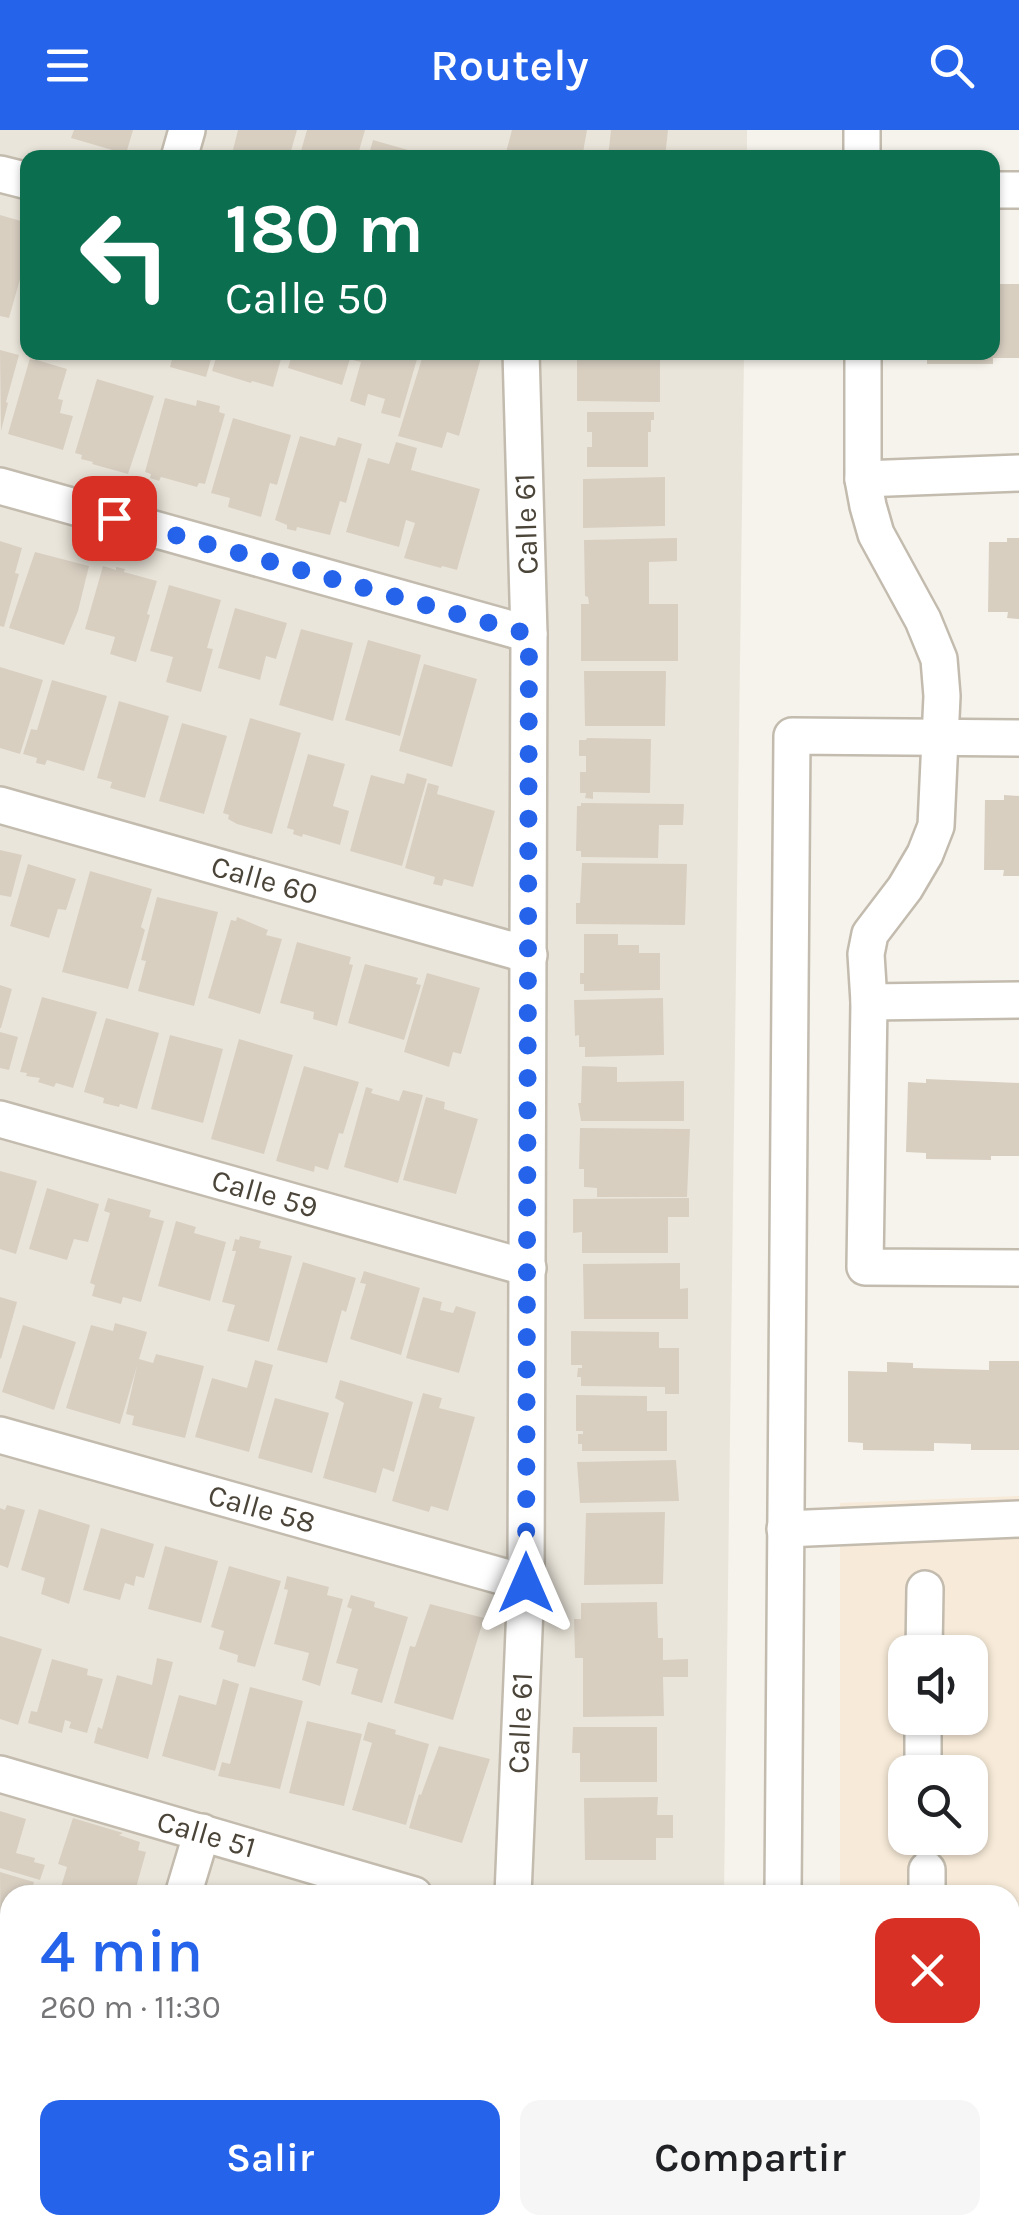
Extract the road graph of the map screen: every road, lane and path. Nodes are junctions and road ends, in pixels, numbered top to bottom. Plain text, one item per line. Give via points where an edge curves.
1 (521, 360) edge
2 (863, 360) edge
3 (1019, 473) edge
4 (864, 479) junction
5 (0, 486) edge
6 (529, 634) junction
7 (941, 738) junction
8 (1019, 738) edge
9 (0, 806) edge
10 (529, 955) junction
11 (1019, 1000) edge
12 (869, 1002) junction
13 (0, 1119) edge
14 (528, 1268) junction
15 (1019, 1268) edge
16 (0, 1436) edge
17 (1019, 1519) edge
18 (786, 1529) junction
19 (526, 1583) junction
20 (925, 1589) dead end
21 (924, 1635) edge
22 (0, 1774) edge
23 (202, 1832) junction
24 (187, 1885) edge
25 (380, 1885) edge
26 (514, 1885) edge
27 (783, 1885) edge

1 - 6 street, Calle 61
2 - 4 street
3 - 4 street
4 - 7 street via 876,534 939,659
5 - 6 street
6 - 10 street, Calle 61
7 - 8 street
7 - 12 street via 936,826 906,888 870,934
7 - 18 street via 792,736
9 - 10 street, Calle 60
10 - 14 street, Calle 61
11 - 12 street
12 - 15 street via 864,1267
13 - 14 street, Calle 59
14 - 19 street, Calle 61
16 - 19 street, Calle 58
17 - 18 street
18 - 27 street
19 - 26 street, Calle 61
20 - 21 street
22 - 23 street, Calle 51
23 - 24 street
23 - 25 street, Calle 51

